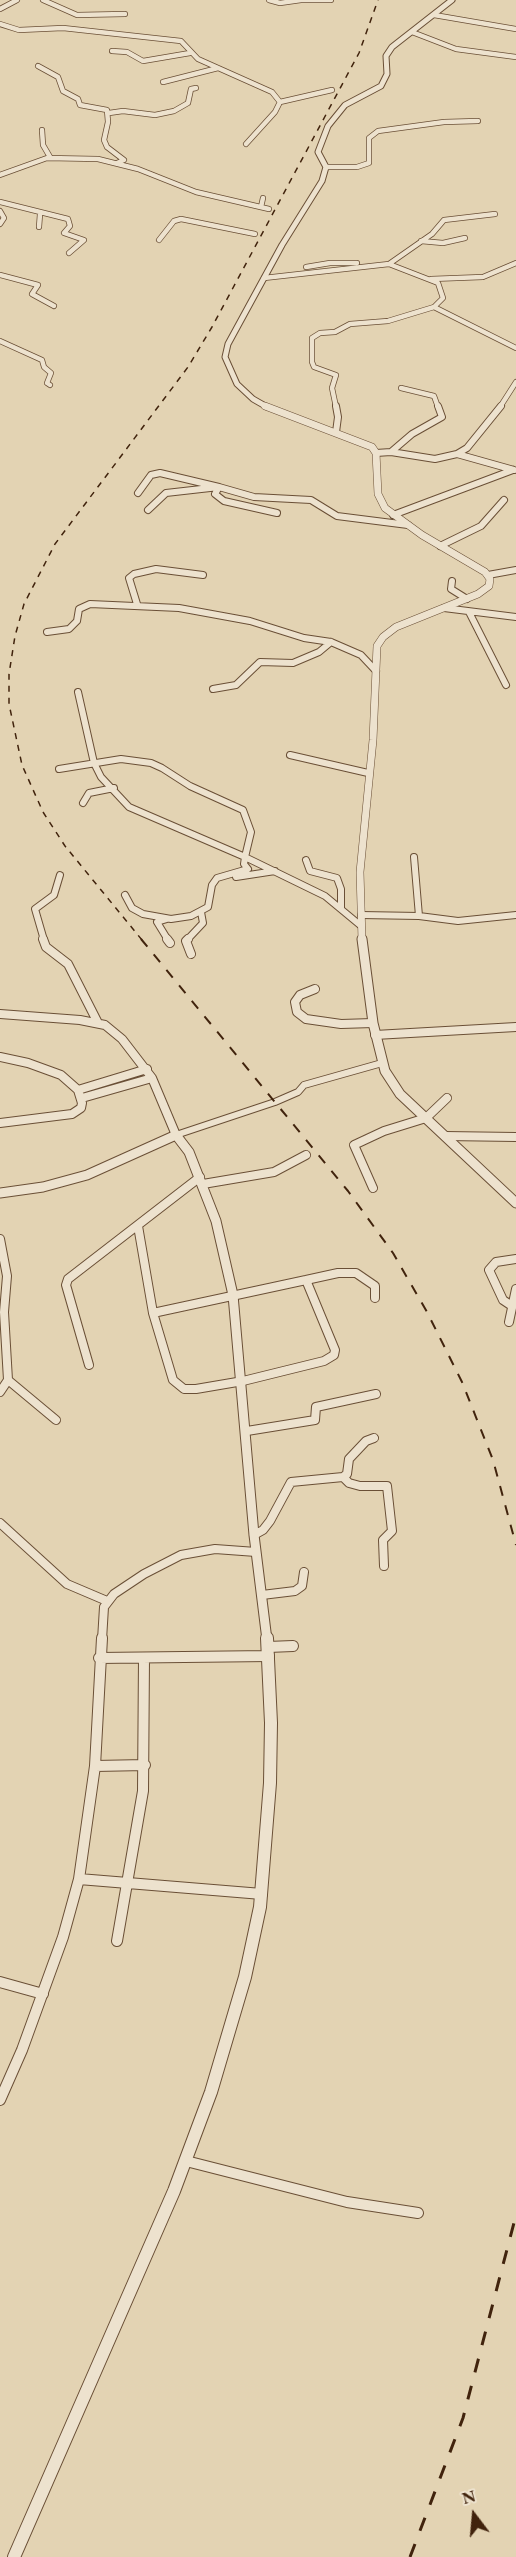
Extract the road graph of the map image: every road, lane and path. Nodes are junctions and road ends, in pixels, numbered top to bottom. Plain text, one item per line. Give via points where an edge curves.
1 (17, 0) edge
2 (43, 0) edge
3 (269, 0) edge
4 (300, 0) edge
5 (331, 0) edge
6 (452, 0) edge
7 (0, 9) edge
8 (125, 14) dead end
9 (434, 15) junction
10 (0, 24) edge
11 (516, 29) edge
12 (412, 32) junction
13 (112, 51) dead end
14 (190, 53) junction
15 (516, 57) edge
16 (38, 66) dead end
17 (218, 68) junction
18 (163, 82) dead end
19 (195, 88) dead end
20 (332, 90) dead end
21 (280, 102) junction
22 (109, 113) junction
23 (478, 121) dead end
24 (42, 130) dead end
25 (246, 144) dead end
26 (50, 157) junction
27 (117, 164) junction
28 (326, 166) junction
29 (0, 175) edge
30 (263, 198) dead end
31 (0, 202) edge
32 (261, 207) junction
33 (269, 209) dead end
34 (0, 212) edge
35 (40, 214) junction
36 (495, 214) dead end
37 (0, 224) edge
38 (39, 227) dead end
39 (255, 234) dead end
40 (465, 238) dead end
41 (159, 240) dead end
42 (420, 241) junction
43 (69, 253) dead end
44 (357, 262) dead end
45 (516, 263) edge
46 (389, 264) junction
47 (0, 275) edge
48 (285, 275) junction
49 (264, 278) junction
50 (431, 279) junction
51 (54, 306) dead end
52 (434, 307) junction
53 (0, 341) edge
54 (516, 348) edge
55 (516, 383) edge
56 (50, 385) dead end
57 (401, 388) dead end
58 (506, 400) junction
59 (516, 402) edge
60 (336, 432) junction
61 (391, 452) junction
62 (376, 453) junction
63 (457, 454) junction
64 (514, 470) edge
65 (219, 487) junction
66 (138, 493) dead end
67 (504, 500) dead end
68 (148, 510) dead end
69 (277, 513) dead end
70 (393, 515) junction
71 (408, 525) junction
72 (440, 546) junction
73 (516, 570) edge
74 (203, 575) dead end
75 (488, 575) junction
76 (452, 581) dead end
77 (467, 599) junction
78 (136, 604) junction
79 (444, 608) junction
80 (469, 612) junction
81 (516, 617) edge
82 (47, 632) dead end
83 (331, 642) junction
84 (376, 671) junction
85 (506, 685) dead end
86 (213, 689) dead end
87 (78, 692) dead end
88 (290, 754) dead end
89 (94, 763) junction
90 (59, 769) dead end
91 (368, 773) junction
92 (114, 788) junction
93 (83, 803) dead end
94 (245, 857) junction
95 (414, 857) dead end
96 (306, 860) dead end
97 (275, 870) junction
98 (60, 875) dead end
99 (212, 885) junction
100 (125, 895) dead end
101 (341, 908) junction
102 (201, 912) junction
103 (361, 915) junction
104 (516, 915) edge
105 (418, 916) junction
106 (171, 919) junction
107 (360, 925) junction
108 (170, 943) dead end
109 (191, 954) dead end
110 (315, 989) dead end
111 (0, 1014) edge
112 (98, 1023) junction
113 (373, 1023) junction
114 (516, 1027) edge
115 (375, 1035) junction
116 (0, 1058) edge
117 (382, 1063) junction
118 (147, 1069) junction
119 (152, 1077) junction
120 (78, 1090) junction
121 (82, 1098) junction
122 (447, 1098) dead end
123 (426, 1118) junction
124 (0, 1123) edge
125 (176, 1135) junction
126 (445, 1136) junction
127 (516, 1137) edge
128 (306, 1155) dead end
129 (202, 1180) junction
130 (373, 1188) dead end
131 (0, 1193) edge
132 (516, 1203) edge
133 (138, 1226) junction
134 (0, 1239) edge
135 (516, 1259) edge
136 (306, 1280) junction
137 (516, 1289) edge
138 (233, 1295) junction
139 (375, 1298) dead end
140 (512, 1306) junction
141 (153, 1313) junction
142 (509, 1322) dead end
143 (89, 1365) dead end
144 (8, 1380) junction
145 (243, 1381) junction
146 (0, 1392) edge
147 (376, 1394) dead end
148 (56, 1420) dead end
149 (247, 1431) junction
150 (374, 1438) dead end
151 (343, 1477) junction
152 (0, 1523) edge
153 (254, 1535) junction
154 (255, 1552) junction
155 (384, 1566) dead end
156 (304, 1572) dead end
157 (262, 1595) junction
158 (107, 1601) junction
159 (293, 1646) dead end
160 (269, 1651) junction
161 (99, 1658) junction
162 (144, 1658) junction
163 (145, 1765) junction
164 (95, 1766) junction
165 (79, 1879) junction
166 (129, 1883) junction
167 (262, 1894) junction
168 (117, 1941) dead end
169 (0, 1982) edge
170 (42, 1994) junction
171 (0, 2100) edge
172 (186, 2161) junction
173 (418, 2213) dead end
174 (14, 2557) edge

1 - 7 street
2 - 8 street via 77,15
3 - 4 street
4 - 5 street
6 - 9 street
9 - 11 street
9 - 12 street
10 - 14 street via 19,30 52,28 160,37 181,41
12 - 15 street via 456,49
12 - 28 street via 388,52 387,74 381,86 345,105 328,126 318,152
13 - 14 street via 127,52 143,61
14 - 17 street
16 - 22 street via 58,77 63,91 78,99 80,105 103,108
17 - 18 street
17 - 21 street via 272,92
19 - 22 street via 188,103 174,111 155,115
20 - 21 street
21 - 25 street
22 - 27 street via 104,140 106,147 124,160
23 - 28 street via 378,131 369,138 369,163 357,167
24 - 26 street via 43,145
26 - 27 street
26 - 29 street
27 - 32 street via 187,190
28 - 49 street via 318,189
30 - 32 street
31 - 35 street
32 - 33 street
34 - 37 street via 4,220
35 - 38 street
35 - 43 street via 68,219 70,226 64,233 82,238 83,242
36 - 42 street via 444,220
39 - 41 street via 181,219 174,221
40 - 42 street via 443,243
42 - 46 street
44 - 48 street via 324,263
45 - 50 street via 479,278
46 - 48 street
46 - 50 street
47 - 51 street via 38,285 33,296
48 - 49 street
49 - 60 street via 226,348 230,373 249,396 267,407
50 - 52 street via 440,285 443,295
52 - 54 street
52 - 60 street via 388,321 350,324 312,338 314,367 336,376 332,388 338,417
53 - 56 street via 42,360 51,373 46,383
55 - 58 street
57 - 61 street via 434,396 442,417
58 - 59 street
58 - 63 street via 467,448
60 - 62 street via 368,445
61 - 62 street
61 - 63 street via 435,459
62 - 70 street via 378,494
63 - 64 street
64 - 70 street
65 - 66 street via 154,473
65 - 68 street via 166,493
65 - 69 street via 215,494 224,501
65 - 71 street via 254,497 311,500 337,516
67 - 72 street via 481,526
70 - 71 street
71 - 72 street
72 - 75 street
73 - 75 street
74 - 78 street via 156,569 131,575
75 - 77 street via 489,586
76 - 77 street via 451,589
77 - 79 street
78 - 82 street via 83,606 69,629
78 - 83 street via 250,621
79 - 80 street
79 - 84 street via 408,621 383,637 377,646
80 - 81 street
80 - 85 street
83 - 84 street via 361,655
83 - 86 street via 293,663 260,662 240,683
84 - 91 street
87 - 89 street
88 - 91 street
89 - 90 street
89 - 92 street via 101,777
89 - 94 street via 122,759 151,763 236,806 250,825
91 - 103 street via 360,872
92 - 93 street via 89,793
92 - 94 street via 129,807 142,814
94 - 97 street
94 - 99 street via 248,869 217,878
95 - 105 street
96 - 101 street via 310,871 337,878 343,900
97 - 99 street
97 - 101 street
98 - 112 street via 54,895 35,909 37,918 46,947 68,964
99 - 102 street via 208,907
100 - 106 street via 137,912
101 - 107 street
102 - 106 street
102 - 109 street via 203,923 186,941
103 - 105 street
103 - 107 street
104 - 105 street via 458,921
106 - 108 street via 157,922
107 - 113 street
110 - 113 street via 300,995 295,1002 297,1012 306,1019
111 - 112 street
112 - 118 street via 122,1039
113 - 115 street
114 - 115 street
115 - 117 street
116 - 120 street via 61,1075
117 - 123 street via 400,1094
117 - 125 street via 304,1085 298,1092 275,1102
118 - 119 street
118 - 120 street
119 - 121 street
119 - 125 street
120 - 121 street
121 - 124 street via 81,1108 72,1114
122 - 123 street
123 - 126 street
123 - 130 street via 354,1145
125 - 129 street
125 - 131 street via 87,1174 43,1187
126 - 127 street
126 - 132 street
128 - 129 street via 284,1169
129 - 133 street
129 - 138 street
133 - 141 street
133 - 143 street via 73,1274 66,1285
134 - 144 street via 7,1276 4,1312
135 - 140 street via 496,1263 489,1270 503,1300
136 - 138 street
136 - 139 street via 356,1273 375,1286
136 - 145 street via 334,1343 334,1355 324,1361
137 - 140 street
138 - 141 street
138 - 145 street
140 - 142 street
141 - 145 street via 172,1380 184,1389
144 - 146 street
144 - 148 street
145 - 149 street
147 - 149 street via 316,1407 315,1420
149 - 153 street
150 - 151 street via 366,1441 349,1460
151 - 153 street via 291,1482 270,1521
151 - 155 street via 360,1486 387,1486 392,1531 383,1540
152 - 158 street via 67,1584
153 - 154 street
154 - 157 street
154 - 158 street via 215,1549 181,1556 144,1574
156 - 157 street via 302,1586 295,1591
157 - 160 street
158 - 161 street
159 - 160 street
160 - 162 street
160 - 167 street via 270,1783
161 - 162 street
161 - 164 street
162 - 163 street
163 - 164 street
163 - 166 street
164 - 165 street
165 - 166 street
165 - 170 street
166 - 167 street
166 - 168 street
167 - 172 street via 242,1989 212,2092
169 - 170 street
170 - 171 street
172 - 173 street via 346,2202
172 - 174 street

